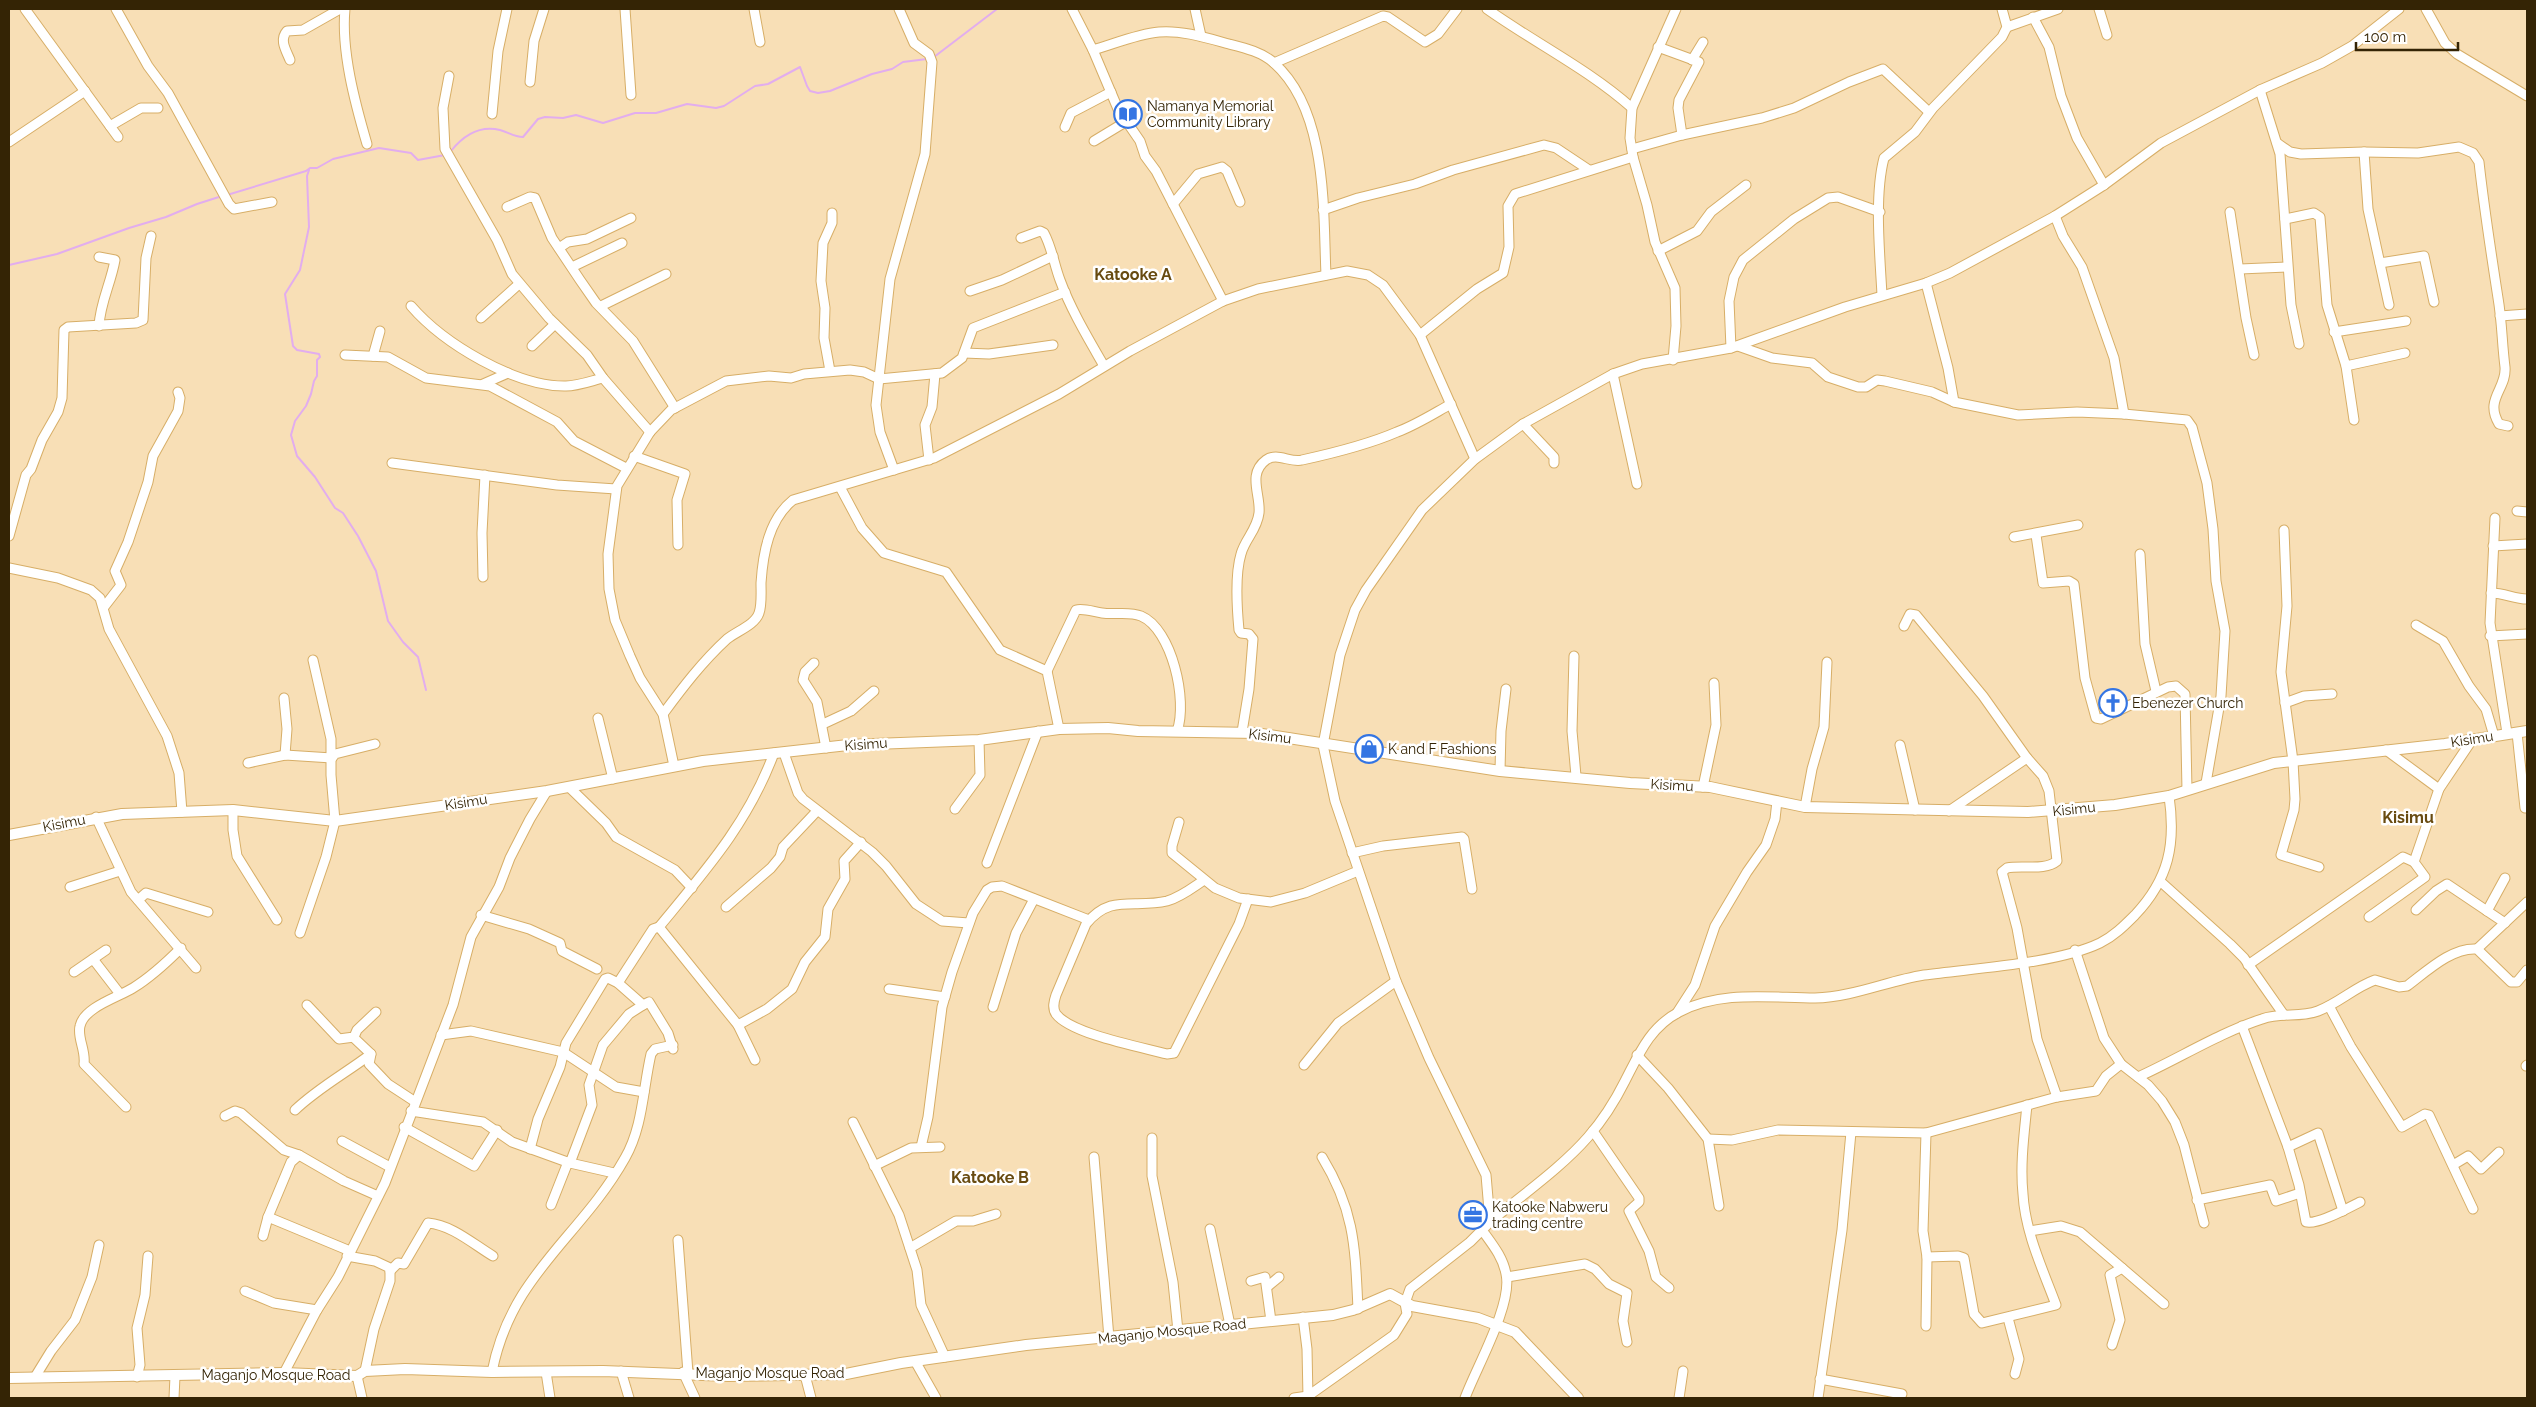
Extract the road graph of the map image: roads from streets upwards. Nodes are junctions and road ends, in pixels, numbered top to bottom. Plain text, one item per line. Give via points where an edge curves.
1 (25, 9) edge
2 (116, 9) edge
3 (340, 9) edge
4 (345, 9) edge
5 (507, 9) edge
6 (544, 9) edge
7 (625, 9) edge
8 (754, 9) edge
9 (899, 9) edge
10 (1072, 9) edge
11 (1195, 9) edge
12 (1457, 9) edge
13 (1487, 9) edge
14 (1676, 9) edge
15 (2002, 9) edge
16 (2058, 9) edge
17 (2099, 9) edge
18 (2399, 9) edge
19 (2426, 9) edge
20 (2034, 17) junction
21 (2007, 27) junction
22 (2107, 35) dead end
23 (1201, 36) junction
24 (760, 42) dead end
25 (1703, 42) dead end
26 (1658, 47) junction
27 (1093, 50) junction
28 (290, 60) dead end
29 (1692, 60) junction
30 (1274, 63) junction
31 (449, 76) dead end
32 (530, 82) dead end
33 (2260, 90) junction
34 (85, 91) junction
35 (1110, 92) junction
36 (631, 95) dead end
37 (2527, 96) edge
38 (158, 108) dead end
39 (1632, 108) junction
40 (1930, 112) junction
41 (492, 114) dead end
42 (1127, 121) junction
43 (110, 126) junction
44 (1065, 126) dead end
45 (1682, 135) junction
46 (118, 138) dead end
47 (1094, 141) dead end
48 (9, 142) edge
49 (2277, 143) junction
50 (367, 144) dead end
51 (2364, 152) junction
52 (1632, 153) junction
53 (1590, 170) junction
54 (1746, 185) dead end
55 (2104, 185) junction
56 (272, 202) dead end
57 (1240, 202) dead end
58 (1173, 204) junction
59 (507, 207) dead end
60 (1323, 210) junction
61 (1880, 212) junction
62 (2230, 212) dead end
63 (832, 213) dead end
64 (2056, 216) junction
65 (631, 218) dead end
66 (2285, 219) junction
67 (151, 236) dead end
68 (1021, 238) dead end
69 (622, 243) dead end
70 (559, 248) junction
71 (1658, 251) junction
72 (1053, 256) junction
73 (99, 258) dead end
74 (2380, 263) junction
75 (572, 267) junction
76 (2288, 267) junction
77 (2240, 269) junction
78 (666, 274) dead end
79 (1326, 275) junction
80 (1926, 283) junction
81 (519, 284) junction
82 (970, 291) dead end
83 (1065, 292) junction
84 (1882, 296) junction
85 (1224, 302) junction
86 (2434, 302) dead end
87 (2389, 305) dead end
88 (411, 306) dead end
89 (601, 306) junction
90 (2527, 314) edge
91 (2500, 316) junction
92 (481, 318) dead end
93 (2406, 321) dead end
94 (555, 324) junction
95 (99, 326) junction
96 (380, 331) dead end
97 (2334, 332) junction
98 (1420, 334) junction
99 (2299, 344) dead end
100 (1053, 345) dead end
101 (532, 346) dead end
102 (1734, 347) junction
103 (964, 353) junction
104 (2405, 353) dead end
105 (345, 355) dead end
106 (2254, 355) dead end
107 (373, 356) junction
108 (1673, 360) junction
109 (1104, 366) junction
110 (2346, 366) junction
111 (830, 371) junction
112 (508, 373) junction
113 (935, 374) junction
114 (1613, 374) junction
115 (603, 378) junction
116 (879, 379) junction
117 (478, 385) junction
118 (178, 392) dead end
119 (1954, 402) junction
120 (1451, 404) junction
121 (675, 408) junction
122 (2124, 414) junction
123 (2354, 420) dead end
124 (1523, 424) junction
125 (2508, 426) dead end
126 (650, 432) junction
127 (634, 456) junction
128 (1475, 459) junction
129 (929, 460) junction
130 (392, 463) dead end
131 (1554, 463) dead end
132 (626, 468) junction
133 (894, 470) junction
134 (484, 475) junction
135 (1637, 484) dead end
136 (840, 487) junction
137 (616, 490) junction
138 (2517, 510) dead end
139 (2527, 512) edge
140 (2495, 518) dead end
141 (2078, 526) dead end
142 (2284, 530) dead end
143 (2036, 535) junction
144 (9, 536) edge
145 (2014, 537) dead end
146 (2527, 544) edge
147 (678, 545) dead end
148 (2493, 546) junction
149 (2140, 554) dead end
150 (9, 568) edge
151 (483, 577) dead end
152 (2491, 593) junction
153 (2527, 599) edge
154 (104, 607) junction
155 (1904, 626) dead end
156 (2416, 626) dead end
157 (2527, 634) edge
158 (2490, 636) junction
159 (1574, 656) dead end
160 (313, 660) dead end
161 (1827, 662) dead end
162 (814, 663) dead end
163 (1047, 671) junction
164 (1714, 683) dead end
165 (1506, 689) dead end
166 (874, 691) dead end
167 (2156, 691) junction
168 (2332, 694) dead end
169 (284, 698) dead end
170 (2285, 703) junction
171 (663, 714) junction
172 (598, 718) dead end
173 (823, 724) junction
174 (1059, 729) junction
175 (1038, 731) junction
176 (1177, 731) junction
177 (1242, 732) junction
178 (2517, 732) edge
179 (2494, 736) junction
180 (979, 740) junction
181 (2472, 740) junction
182 (375, 744) dead end
183 (1323, 745) junction
184 (1900, 745) dead end
185 (826, 748) junction
186 (2386, 750) junction
187 (779, 753) junction
188 (286, 755) junction
189 (332, 758) junction
190 (2027, 758) junction
191 (2293, 761) junction
192 (248, 763) dead end
193 (674, 766) junction
194 (1500, 771) junction
195 (1576, 776) junction
196 (613, 779) junction
197 (2206, 784) junction
198 (569, 787) junction
199 (1703, 787) junction
200 (2439, 789) junction
201 (2187, 790) junction
202 (547, 791) junction
203 (2169, 796) junction
204 (1777, 801) junction
205 (1806, 807) junction
206 (2526, 808) dead end
207 (955, 809) dead end
208 (233, 810) junction
209 (1915, 810) junction
210 (817, 811) junction
211 (1949, 811) junction
212 (2053, 811) junction
213 (182, 812) junction
214 (96, 817) junction
215 (335, 821) junction
216 (1179, 822) dead end
217 (9, 834) edge
218 (861, 842) junction
219 (1352, 853) junction
220 (2414, 862) junction
221 (987, 863) dead end
222 (2319, 868) dead end
223 (120, 871) junction
224 (1358, 871) junction
225 (2425, 876) junction
226 (2506, 878) dead end
227 (1204, 880) junction
228 (2161, 882) junction
229 (70, 887) dead end
230 (692, 888) junction
231 (1472, 889) dead end
232 (2436, 891) junction
233 (1034, 899) junction
234 (1248, 899) junction
235 (138, 900) junction
236 (2527, 902) edge
237 (726, 907) dead end
238 (2416, 910) dead end
239 (2487, 910) junction
240 (208, 912) dead end
241 (481, 915) junction
242 (2368, 917) dead end
243 (278, 920) dead end
244 (1089, 920) junction
245 (969, 923) junction
246 (2505, 924) junction
247 (659, 927) junction
248 (300, 933) dead end
249 (181, 948) junction
250 (106, 950) dead end
251 (2075, 950) junction
252 (2477, 950) junction
253 (92, 958) junction
254 (2023, 961) junction
255 (2248, 965) junction
256 (196, 968) dead end
257 (597, 969) dead end
258 (2527, 970) edge
259 (74, 972) dead end
260 (1396, 981) junction
261 (618, 983) junction
262 (889, 989) dead end
263 (120, 994) junction
264 (945, 997) junction
265 (306, 1005) dead end
266 (643, 1005) junction
267 (2329, 1006) junction
268 (993, 1007) dead end
269 (376, 1012) dead end
270 (1677, 1013) junction
271 (2284, 1015) junction
272 (738, 1025) junction
273 (2242, 1026) junction
274 (441, 1035) junction
275 (353, 1037) junction
276 (563, 1052) junction
277 (371, 1054) junction
278 (1637, 1055) junction
279 (755, 1060) dead end
280 (2121, 1064) junction
281 (1304, 1065) dead end
282 (592, 1071) junction
283 (2138, 1077) junction
284 (644, 1092) junction
285 (2057, 1097) junction
286 (414, 1102) junction
287 (2027, 1105) junction
288 (126, 1107) dead end
289 (295, 1110) dead end
290 (411, 1111) junction
291 (225, 1116) dead end
292 (853, 1122) dead end
293 (404, 1127) junction
294 (497, 1130) junction
295 (1593, 1132) junction
296 (1851, 1132) junction
297 (1926, 1133) junction
298 (1152, 1138) dead end
299 (1708, 1139) junction
300 (342, 1141) dead end
301 (921, 1147) junction
302 (940, 1147) dead end
303 (2288, 1147) junction
304 (530, 1149) junction
305 (2499, 1152) dead end
306 (299, 1155) junction
307 (1322, 1157) dead end
308 (1094, 1158) dead end
309 (569, 1162) junction
310 (2452, 1165) junction
311 (874, 1166) junction
312 (390, 1167) junction
313 (614, 1173) junction
314 (2300, 1193) junction
315 (378, 1196) junction
316 (2197, 1200) junction
317 (2360, 1202) dead end
318 (551, 1205) dead end
319 (1719, 1206) dead end
320 (2473, 1209) dead end
321 (2343, 1210) junction
322 (996, 1214) dead end
323 (268, 1217) junction
324 (1490, 1222) junction
325 (2204, 1223) dead end
326 (1210, 1230) dead end
327 (1482, 1230) junction
328 (2030, 1230) junction
329 (263, 1236) dead end
330 (678, 1240) dead end
331 (100, 1245) dead end
332 (910, 1248) junction
333 (349, 1253) junction
334 (148, 1256) dead end
335 (493, 1256) dead end
336 (1927, 1257) junction
337 (2122, 1268) junction
338 (390, 1271) junction
339 (1507, 1276) junction
340 (1279, 1277) dead end
341 (1252, 1281) dead end
342 (1267, 1287) junction
343 (1669, 1288) dead end
344 (245, 1291) dead end
345 (1405, 1302) junction
346 (2164, 1304) dead end
347 (1358, 1309) junction
348 (317, 1310) junction
349 (1303, 1317) junction
350 (2008, 1318) junction
351 (1271, 1321) junction
352 (1496, 1323) junction
353 (1230, 1325) junction
354 (1926, 1326) dead end
355 (1178, 1331) junction
356 (1109, 1338) junction
357 (1627, 1342) dead end
358 (2112, 1345) dead end
359 (945, 1357) junction
360 (915, 1361) junction
361 (621, 1371) junction
362 (1683, 1371) dead end
363 (492, 1372) junction
364 (546, 1372) junction
365 (284, 1373) junction
366 (686, 1373) junction
367 (361, 1374) junction
368 (2015, 1374) dead end
369 (805, 1375) junction
370 (137, 1376) junction
371 (175, 1376) junction
372 (35, 1377) junction
373 (9, 1378) edge
374 (1820, 1379) junction
375 (1902, 1394) dead end
376 (1308, 1397) edge
377 (174, 1398) edge
378 (362, 1398) edge
379 (550, 1398) edge
380 (629, 1398) edge
381 (695, 1398) edge
382 (811, 1398) edge
383 (936, 1398) edge
384 (1294, 1398) edge
385 (1464, 1398) edge
386 (1578, 1398) edge
387 (1679, 1398) edge
388 (1818, 1398) edge

1 - 34 street
2 - 56 street via 234,209
3 - 28 street via 303,30 284,34 282,40
4 - 50 street via 344,24 355,104
5 - 41 street via 498,51
6 - 32 street via 534,41
7 - 36 street
8 - 24 street
9 - 116 street via 914,43 930,58 925,154 890,279
10 - 27 street
11 - 23 street
12 - 30 street via 1438,34 1425,42 1383,16
13 - 39 street via 1523,35 1597,79
14 - 26 street
15 - 21 street
16 - 20 street
17 - 22 street
18 - 33 street via 2352,46
19 - 37 street via 2445,43 2457,54
20 - 21 street
20 - 55 street via 2050,47 2071,123
21 - 40 street via 2002,37
23 - 27 street via 1160,32
23 - 30 street via 1250,50
25 - 29 street
26 - 29 street
26 - 39 street
27 - 35 street
29 - 45 street via 1699,64 1682,92 1678,108
30 - 60 street via 1291,84 1310,124 1323,188
31 - 81 street via 443,108 446,153
33 - 49 street
33 - 55 street via 2161,143
34 - 43 street
34 - 48 street
35 - 42 street
35 - 44 street via 1071,113
38 - 43 street via 141,108
39 - 52 street
40 - 45 street via 1883,69 1794,108 1734,126
40 - 61 street via 1915,132 1884,158
42 - 47 street
42 - 58 street
43 - 46 street
45 - 52 street
49 - 51 street via 2290,152 2301,154
49 - 66 street
51 - 74 street via 2368,209
51 - 91 street via 2418,153 2459,147 2473,153 2479,162
52 - 53 street
52 - 71 street
53 - 60 street via 1556,148 1544,145
53 - 98 street via 1515,194 1508,206 1509,247 1504,273
54 - 71 street via 1711,212 1697,231
55 - 64 street
57 - 58 street via 1227,171 1222,167 1198,174
58 - 85 street
59 - 70 street via 533,196
60 - 79 street
61 - 84 street
61 - 102 street via 1838,197 1828,198 1794,219 1743,260 1734,277 1729,301
62 - 77 street
63 - 111 street via 832,223 823,242 821,263 824,338
64 - 80 street
64 - 122 street via 2063,236 2082,267 2114,358
65 - 70 street
66 - 76 street
66 - 97 street via 2314,213 2320,217 2322,265
67 - 95 street via 146,258 143,320
68 - 72 street via 1042,231 1052,247
69 - 75 street
70 - 75 street
71 - 108 street via 1675,288
72 - 82 street
72 - 83 street
73 - 95 street via 115,260
74 - 86 street via 2424,256
74 - 87 street
75 - 89 street
76 - 77 street
76 - 99 street via 2290,305
77 - 106 street
78 - 89 street
79 - 85 street via 1258,289
79 - 98 street via 1347,272 1368,275 1383,285
80 - 84 street
80 - 119 street
81 - 92 street
81 - 94 street
83 - 103 street via 973,328
83 - 109 street
84 - 102 street
85 - 109 street
88 - 112 street via 445,338
89 - 121 street via 633,341
90 - 91 street
91 - 125 street via 2506,377 2497,390 2495,419 2498,424
93 - 97 street
94 - 101 street
94 - 115 street via 587,355
95 - 144 street via 68,327 64,330 62,398 26,475
96 - 107 street
97 - 110 street
98 - 120 street
100 - 103 street via 989,354
102 - 108 street
102 - 119 street via 1772,358 1812,363 1838,382 1863,388 1884,380 1932,392
103 - 113 street via 955,365
104 - 110 street
105 - 107 street
107 - 117 street via 388,357 426,378
108 - 114 street via 1642,364
109 - 129 street via 1043,402
110 - 123 street
111 - 116 street via 857,370
111 - 121 street via 791,378 769,376 726,381
112 - 115 street via 566,386
112 - 117 street
113 - 116 street
113 - 129 street via 932,408 925,433
114 - 124 street
114 - 135 street
115 - 126 street
116 - 133 street via 876,418
117 - 132 street via 490,386 557,422 574,441
118 - 154 street via 178,411 153,456 148,482 115,571 121,584
119 - 122 street via 2018,415
120 - 128 street
120 - 177 street via 1400,432 1376,441 1299,461 1274,457 1257,469 1255,481 1259,514 1254,533 1244,545 1239,566 1239,630 1254,640
121 - 126 street
122 - 197 street via 2187,420 2207,483 2225,648 2221,696
124 - 128 street
124 - 131 street via 1554,456
126 - 127 street
127 - 132 street
127 - 147 street via 685,474 678,500
128 - 183 street via 1422,510 1355,610 1338,664
129 - 133 street
130 - 134 street
132 - 137 street
133 - 136 street
134 - 137 street
134 - 151 street
136 - 163 street via 862,528 884,553 946,572 1000,650
136 - 171 street via 802,497 783,508 774,522 764,558 760,612 756,620 730,636 703,662
137 - 171 street via 608,554 615,620 637,670
138 - 139 street
140 - 148 street
141 - 143 street
142 - 170 street via 2287,606 2281,672
143 - 145 street
143 - 167 street via 2043,583 2069,581 2074,584 2086,678 2096,718 2101,719
146 - 148 street
148 - 152 street
149 - 167 street via 2145,644
150 - 154 street via 58,578 91,590
152 - 153 street
152 - 158 street
154 - 213 street via 109,629 167,736 179,773
155 - 190 street via 1910,614 1916,615 1983,696
156 - 179 street via 2442,641 2486,709
157 - 158 street
158 - 178 street
159 - 195 street via 1572,731
160 - 189 street via 325,707
161 - 205 street via 1824,727
162 - 173 street via 805,672 803,680 817,702
163 - 174 street
163 - 176 street via 1076,610 1143,617 1155,628 1178,673 1181,721
164 - 199 street via 1716,726
165 - 194 street
166 - 173 street via 851,711
167 - 201 street via 2176,686 2186,694
168 - 170 street via 2304,696
169 - 188 street
170 - 191 street
171 - 193 street
172 - 196 street
173 - 185 street
174 - 175 street, Kisimu
174 - 176 street, Kisimu
175 - 180 street, Kisimu
175 - 221 street
176 - 177 street, Kisimu
177 - 183 street, Kisimu
178 - 179 street, Kisimu
178 - 206 street
179 - 181 street, Kisimu
180 - 185 street, Kisimu
180 - 207 street via 980,775
181 - 186 street, Kisimu
181 - 200 street
182 - 189 street via 335,754
183 - 194 street, Kisimu
183 - 219 street via 1335,800
184 - 209 street
185 - 187 street, Kisimu
186 - 191 street, Kisimu
186 - 200 street
187 - 193 street, Kisimu
187 - 210 street via 798,793
187 - 230 street via 733,836
188 - 189 street
188 - 192 street
189 - 215 street
190 - 211 street
190 - 212 street via 2043,776
191 - 197 street, Kisimu via 2274,763
191 - 222 street via 2294,810 2281,855
193 - 196 street, Kisimu
194 - 195 street, Kisimu
195 - 199 street, Kisimu
196 - 198 street, Kisimu
197 - 201 street, Kisimu
198 - 202 street, Kisimu
198 - 230 street via 616,837 675,870
199 - 204 street, Kisimu
200 - 220 street
201 - 203 street, Kisimu
202 - 215 street, Kisimu
202 - 241 street via 510,858 499,887
203 - 212 street, Kisimu
203 - 228 street via 2170,839 2167,866
204 - 205 street, Kisimu
204 - 270 street via 1766,845 1715,926 1698,978
205 - 209 street, Kisimu
208 - 213 street, Kisimu
208 - 215 street, Kisimu
208 - 243 street via 237,856
209 - 211 street, Kisimu
210 - 218 street
210 - 237 street via 783,847 771,868
211 - 212 street, Kisimu
212 - 254 street via 2057,861 2003,871
213 - 214 street, Kisimu
214 - 217 street, Kisimu
214 - 223 street
215 - 248 street
216 - 227 street via 1172,853
218 - 245 street via 922,909 942,921
218 - 272 street via 844,861 846,879 828,909 825,937 805,962 792,989 767,1009
219 - 224 street
219 - 231 street via 1462,837
220 - 225 street
220 - 255 street via 2403,856
223 - 229 street
223 - 235 street
224 - 234 street via 1277,902
224 - 260 street
225 - 232 street
225 - 242 street
226 - 239 street
227 - 234 street via 1215,888
227 - 244 street via 1168,900 1110,905
228 - 251 street via 2122,929 2098,944
228 - 255 street via 2212,926
230 - 247 street
232 - 238 street
232 - 239 street via 2447,884
233 - 244 street
233 - 245 street via 1002,886 992,887 987,890
233 - 268 street via 1016,934
234 - 244 street via 1202,999 1176,1051 1171,1054 1078,1029 1055,1012 1056,995
235 - 240 street via 146,893
235 - 249 street
236 - 246 street
239 - 246 street
241 - 257 street via 545,936 560,944 562,951
241 - 274 street via 471,937
245 - 264 street
246 - 252 street
247 - 261 street via 653,929
247 - 272 street
249 - 256 street
249 - 263 street via 132,989
250 - 253 street
251 - 254 street
251 - 280 street via 2097,1022
252 - 258 street via 2511,982 2517,982
252 - 267 street via 2458,951 2408,986 2399,987 2375,980
253 - 259 street
253 - 263 street
254 - 270 street via 1898,979 1854,994 1712,1000
254 - 285 street via 2037,1038
255 - 271 street
260 - 281 street via 1338,1023
260 - 324 street via 1429,1058 1480,1159 1489,1190
261 - 266 street
261 - 276 street via 608,978 603,981
262 - 264 street
263 - 288 street via 90,1012 82,1022 80,1034 84,1064
264 - 301 street
265 - 275 street via 339,1040
266 - 282 street via 629,1014 607,1039
266 - 284 street via 649,1002 654,1008 673,1047 655,1049 651,1054
267 - 271 street via 2306,1014
267 - 310 street via 2402,1127 2425,1114 2429,1115
269 - 275 street
270 - 278 street via 1654,1031
271 - 273 street
272 - 279 street
273 - 283 street
273 - 303 street
274 - 276 street via 471,1031
274 - 286 street
275 - 277 street
276 - 282 street
276 - 304 street
277 - 286 street via 369,1064
277 - 289 street via 313,1093
278 - 295 street via 1612,1105
278 - 299 street via 1692,1116
280 - 283 street
280 - 285 street via 2106,1076 2096,1091
282 - 284 street via 616,1087
282 - 309 street via 589,1085 592,1104
283 - 316 street via 2162,1100 2175,1122
284 - 313 street via 631,1145
285 - 287 street
286 - 290 street
287 - 297 street
287 - 328 street via 2022,1181
290 - 293 street
290 - 294 street via 479,1121
291 - 306 street via 235,1111 242,1113 284,1150
292 - 311 street
293 - 294 street via 474,1166
293 - 312 street
294 - 304 street via 512,1142
295 - 324 street
295 - 343 street via 1639,1198 1637,1205 1629,1211 1649,1251 1656,1276
296 - 297 street
296 - 299 street via 1778,1130 1732,1140
296 - 374 street via 1834,1294
297 - 336 street via 1923,1232
298 - 355 street via 1152,1176 1173,1282
299 - 319 street
300 - 312 street
301 - 302 street
301 - 311 street via 903,1151
303 - 314 street
303 - 321 street via 2318,1134
304 - 309 street
305 - 310 street via 2481,1169 2468,1156
306 - 315 street
306 - 323 street via 291,1162
307 - 347 street via 1342,1194 1352,1224
308 - 356 street
309 - 313 street
309 - 318 street
310 - 320 street
311 - 332 street via 899,1215
312 - 315 street
313 - 363 street via 595,1202 553,1250 525,1289 498,1346
314 - 316 street via 2276,1202 2270,1185
314 - 321 street via 2307,1223
315 - 333 street
316 - 325 street
317 - 321 street
322 - 332 street via 973,1221 956,1221
323 - 329 street
323 - 333 street
324 - 327 street
326 - 353 street
327 - 339 street via 1500,1256
327 - 345 street via 1410,1289
328 - 337 street via 2061,1226 2080,1232
328 - 350 street via 2056,1305
330 - 366 street
331 - 372 street via 92,1277 75,1320 50,1351
332 - 359 street via 917,1270 921,1305
333 - 338 street via 383,1264
333 - 348 street
334 - 370 street via 145,1295 137,1328 140,1365
335 - 338 street via 453,1230 428,1223 404,1264 398,1263
336 - 350 street via 1962,1256 1976,1318 1982,1323
336 - 354 street
337 - 346 street
337 - 358 street via 2110,1275 2120,1320
338 - 367 street via 390,1281
339 - 352 street via 1504,1305
339 - 357 street via 1572,1265 1590,1266 1609,1284 1627,1293 1623,1321
340 - 342 street
341 - 342 street via 1265,1277
342 - 351 street
344 - 348 street via 274,1303
345 - 347 street, Maganjo Mosque Road via 1390,1294
345 - 352 street, Maganjo Mosque Road
345 - 376 street via 1407,1314 1394,1335
347 - 349 street, Maganjo Mosque Road
348 - 365 street
349 - 351 street, Maganjo Mosque Road
349 - 376 street via 1308,1349
350 - 368 street via 2020,1359
351 - 353 street, Maganjo Mosque Road
352 - 385 street
352 - 386 street, Maganjo Mosque Road via 1520,1336
353 - 355 street, Maganjo Mosque Road
355 - 356 street, Maganjo Mosque Road
356 - 359 street, Maganjo Mosque Road via 1026,1345
359 - 360 street, Maganjo Mosque Road
360 - 369 street, Maganjo Mosque Road via 846,1374
360 - 383 street
361 - 364 street, Maganjo Mosque Road
361 - 366 street, Maganjo Mosque Road
361 - 380 street
362 - 387 street
363 - 364 street, Maganjo Mosque Road
363 - 367 street, Maganjo Mosque Road via 405,1369
364 - 379 street
365 - 367 street, Maganjo Mosque Road
365 - 371 street, Maganjo Mosque Road
366 - 369 street, Maganjo Mosque Road
366 - 381 street
367 - 378 street
369 - 382 street
370 - 371 street, Maganjo Mosque Road
370 - 372 street, Maganjo Mosque Road
371 - 377 street
372 - 373 street, Maganjo Mosque Road
374 - 375 street
374 - 388 street
376 - 384 street

